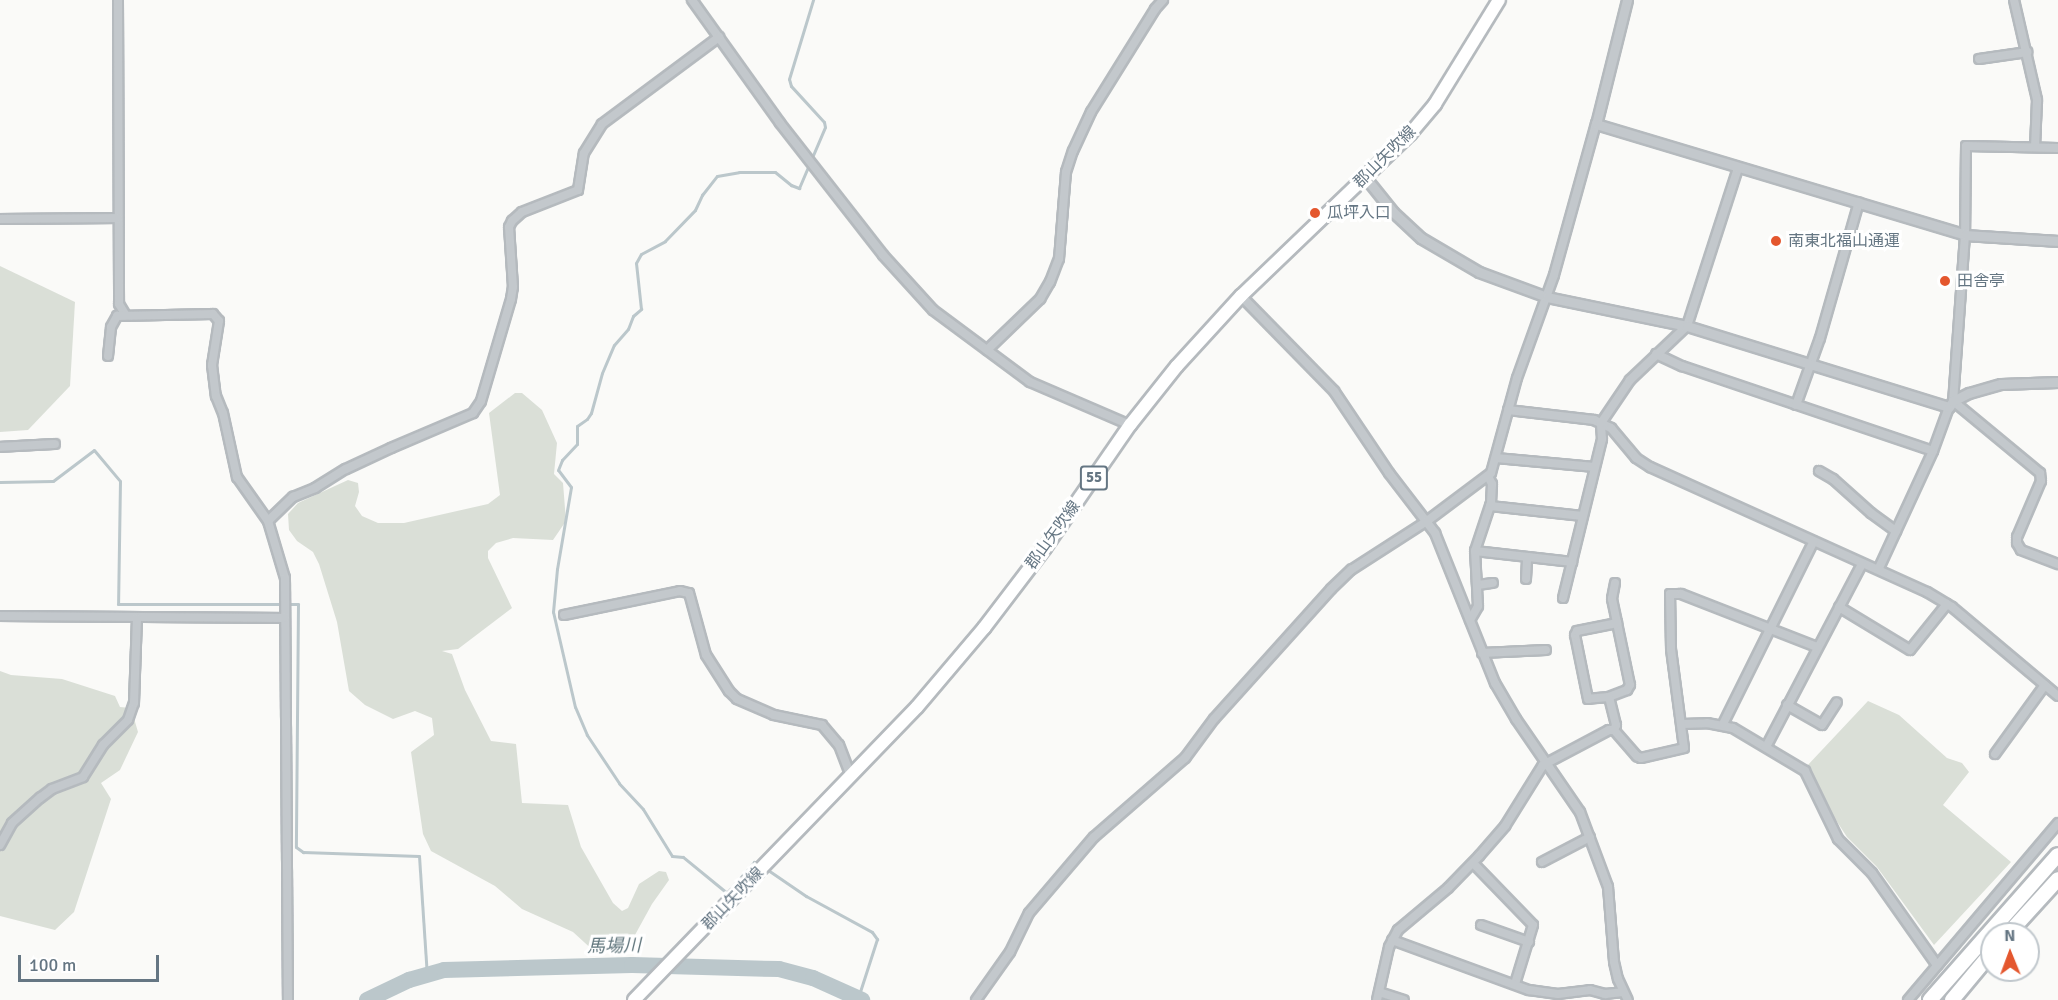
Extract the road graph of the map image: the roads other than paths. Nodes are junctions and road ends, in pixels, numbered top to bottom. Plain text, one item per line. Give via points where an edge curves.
1 (118, 0) edge
2 (692, 0) edge
3 (1163, 0) edge
4 (1499, 0) edge
5 (1627, 0) edge
6 (2014, 0) edge
7 (719, 37) junction
8 (2027, 52) junction
9 (1979, 59) dead end
10 (1596, 124) junction
11 (2035, 147) junction
12 (2058, 148) edge
13 (1738, 168) junction
14 (1365, 177) junction
15 (1859, 202) junction
16 (118, 218) junction
17 (0, 219) edge
18 (1965, 236) junction
19 (2058, 241) edge
20 (1240, 296) junction
21 (1547, 297) junction
22 (125, 314) junction
23 (1687, 326) junction
24 (987, 351) junction
25 (1656, 354) junction
26 (108, 356) dead end
27 (1812, 363) junction
28 (2058, 382) edge
29 (1951, 404) junction
30 (1796, 405) junction
31 (1508, 410) junction
32 (1601, 423) junction
33 (1130, 425) junction
34 (56, 444) dead end
35 (0, 447) edge
36 (1933, 451) junction
37 (1496, 458) junction
38 (1594, 467) junction
39 (1819, 471) dead end
40 (1488, 476) junction
41 (1490, 506) junction
42 (1582, 516) junction
43 (268, 520) junction
44 (1427, 521) junction
45 (1896, 531) junction
46 (1814, 541) junction
47 (1475, 552) junction
48 (1527, 557) junction
49 (1572, 562) junction
50 (1862, 564) junction
51 (2058, 564) edge
52 (1878, 568) junction
53 (1526, 579) dead end
54 (1493, 583) dead end
55 (1615, 583) dead end
56 (1478, 585) junction
57 (1563, 598) dead end
58 (1947, 604) junction
59 (1839, 607) junction
60 (564, 615) dead end
61 (0, 616) edge
62 (137, 618) junction
63 (285, 618) junction
64 (1470, 621) junction
65 (1617, 623) junction
66 (1769, 629) junction
67 (1817, 647) junction
68 (1546, 650) dead end
69 (1482, 653) junction
70 (2045, 685) junction
71 (2058, 696) edge
72 (1609, 697) junction
73 (1837, 702) dead end
74 (1787, 705) junction
75 (1682, 724) junction
76 (1722, 724) junction
77 (1614, 730) junction
78 (1766, 747) junction
79 (1995, 754) dead end
80 (1547, 761) junction
81 (851, 777) junction
82 (2058, 823) edge
83 (1590, 837) junction
84 (0, 845) edge
85 (2058, 855) edge
86 (1542, 862) dead end
87 (1473, 863) junction
88 (2058, 879) edge
89 (2019, 922) edge
90 (1481, 925) dead end
91 (1392, 940) junction
92 (1529, 942) junction
93 (1937, 965) junction
94 (1980, 966) edge
95 (1515, 984) junction
96 (1623, 992) junction
97 (1378, 996) edge
98 (288, 1000) edge
99 (634, 1000) edge
100 (976, 1000) edge
101 (1404, 1000) edge
102 (1629, 1000) edge
103 (1908, 1000) edge
104 (1930, 1000) edge
105 (1952, 1000) edge

1 - 16 street
2 - 7 street
3 - 24 street via 1091,112 1076,145 1066,172 1059,259 1050,282 1040,299
4 - 14 main road, 郡山矢吹線 / 55 via 1435,104
5 - 10 street
6 - 8 street
7 - 24 street via 780,123 904,281 933,310
7 - 43 street via 602,124 584,153 578,189 522,212 512,221 511,299 481,401 473,413 382,452 293,497
8 - 9 street
8 - 11 street via 2037,100
10 - 13 street
10 - 21 street
11 - 12 street
11 - 18 street via 1966,146
13 - 15 street
13 - 23 street
14 - 20 main road, 郡山矢吹線 / 55
14 - 21 street via 1421,238 1479,272
15 - 18 street
15 - 27 street
16 - 17 street
16 - 22 street via 119,304
18 - 19 street
18 - 29 street
20 - 33 main road, 郡山矢吹線 / 55
20 - 44 street via 1334,391
21 - 23 street
21 - 31 street
22 - 26 street via 112,323
22 - 43 street via 217,317 218,346 212,365 216,396 237,477
23 - 25 street
23 - 27 street
24 - 33 street via 1052,393
25 - 30 street
25 - 32 street via 1630,380
27 - 29 street
27 - 30 street
28 - 29 street via 2001,384
29 - 36 street
29 - 51 street via 2040,473 2041,482 2017,543 2021,550
30 - 36 street
31 - 32 street
31 - 37 street
32 - 38 street via 1602,439
32 - 46 street via 1650,467
33 - 81 main road, 郡山矢吹線 / 55 via 984,628
34 - 35 street
36 - 45 street
37 - 38 street
37 - 40 street
38 - 42 street
39 - 45 street
40 - 41 street via 1492,484
40 - 44 street
41 - 42 street
41 - 47 street
42 - 49 street
43 - 63 street via 285,574
44 - 64 street
44 - 100 street via 1380,549 1331,589 1214,719 1185,758 1094,837 1029,913 1010,952
45 - 52 street
46 - 50 street
46 - 66 street
47 - 48 street
47 - 56 street
48 - 49 street
48 - 53 street
49 - 57 street
50 - 52 street
50 - 59 street
52 - 58 street
54 - 56 street
55 - 65 street via 1611,594
56 - 64 street via 1478,606
58 - 59 street via 1910,650
58 - 70 street
59 - 67 street
60 - 81 street via 680,591 689,593 706,655 729,691 746,704 774,715 822,725 839,745
61 - 62 street
62 - 63 street
62 - 84 street via 135,704 128,720 103,745 83,777 40,798 12,824
63 - 98 street
64 - 69 street
65 - 72 street via 1630,685
65 - 72 street via 1577,631 1575,635 1588,699
66 - 67 street
66 - 75 street via 1681,594 1670,594 1671,649
66 - 76 street
67 - 74 street
68 - 69 street
69 - 80 street via 1516,719
70 - 71 street
70 - 79 street
72 - 77 street
73 - 74 street via 1822,724
74 - 78 street
75 - 76 street
75 - 77 street via 1684,748 1641,758
76 - 78 street
77 - 80 street
78 - 93 street via 1805,771 1838,839 1872,873
80 - 83 street via 1580,812
80 - 87 street via 1505,826
81 - 99 main road, 郡山矢吹線 / 55
82 - 93 street
83 - 86 street
83 - 96 street via 1608,887 1614,962
85 - 104 highway
87 - 91 street via 1398,930
87 - 92 street via 1531,920
88 - 89 highway
90 - 92 street
91 - 95 street
91 - 97 street
92 - 95 street
93 - 103 street
94 - 105 highway
95 - 96 street via 1555,994
96 - 102 street
97 - 101 street

